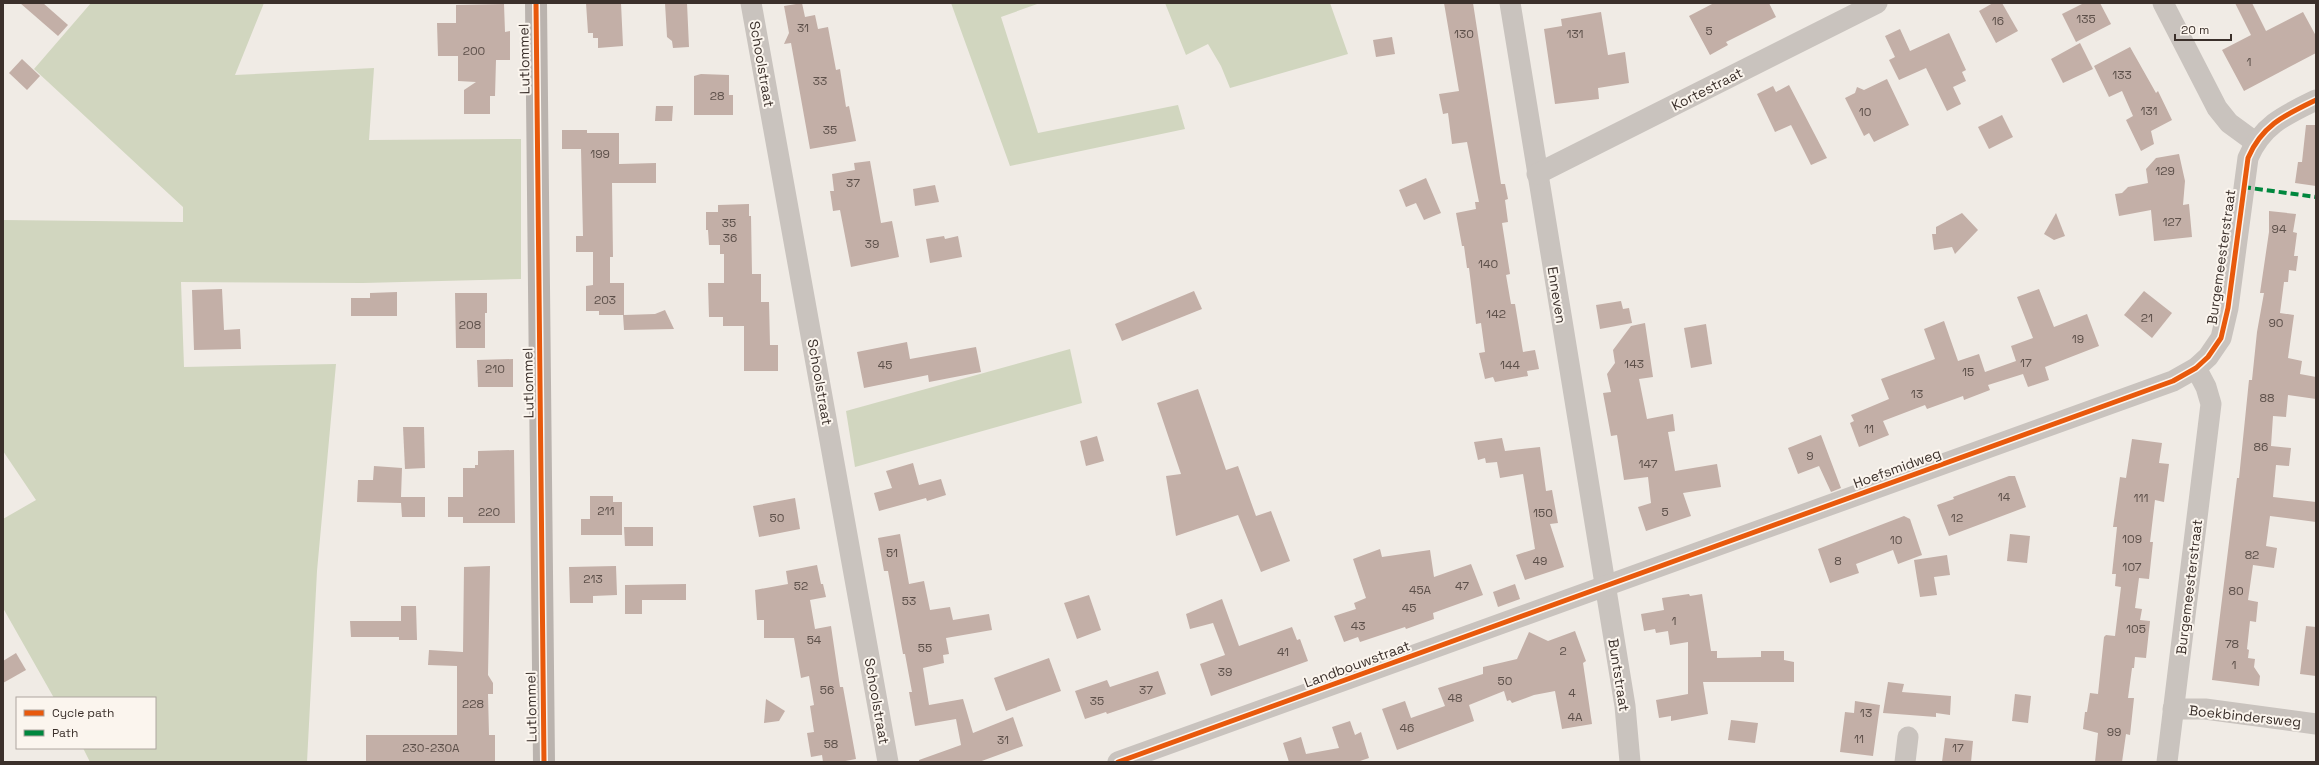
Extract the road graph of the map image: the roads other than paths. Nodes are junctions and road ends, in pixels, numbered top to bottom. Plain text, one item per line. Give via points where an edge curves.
1 (536, 3) edge
2 (751, 3) edge
3 (1510, 3) edge
4 (1877, 3) edge
5 (2163, 3) edge
6 (2316, 100) edge
7 (2255, 142) junction
8 (1537, 174) junction
9 (2196, 368) junction
10 (1604, 588) junction
11 (2173, 709) junction
12 (2316, 724) edge
13 (1908, 737) dead end
14 (544, 762) edge
15 (888, 762) edge
16 (1118, 762) edge
17 (1630, 762) edge
18 (1905, 762) edge
19 (2167, 762) edge

1 - 14 main road, Lutlommel
2 - 15 street, Schoolstraat
3 - 8 street, Enneven
4 - 8 street, Kortestraat
5 - 7 street via 2217,108 2229,123
6 - 7 street via 2274,123
7 - 9 street, Burgemeesterstraat via 2248,158 2228,308 2221,338 2208,357
8 - 10 street, Enneven
9 - 10 street, Hoefsmidweg via 2173,381
9 - 11 street, Burgemeesterstraat via 2211,404
10 - 16 street, Landbouwstraat
10 - 17 street, Buntstraat via 1625,706
11 - 12 street, Boekbindersweg via 2205,709
11 - 19 street, Burgemeesterstraat
13 - 18 street

